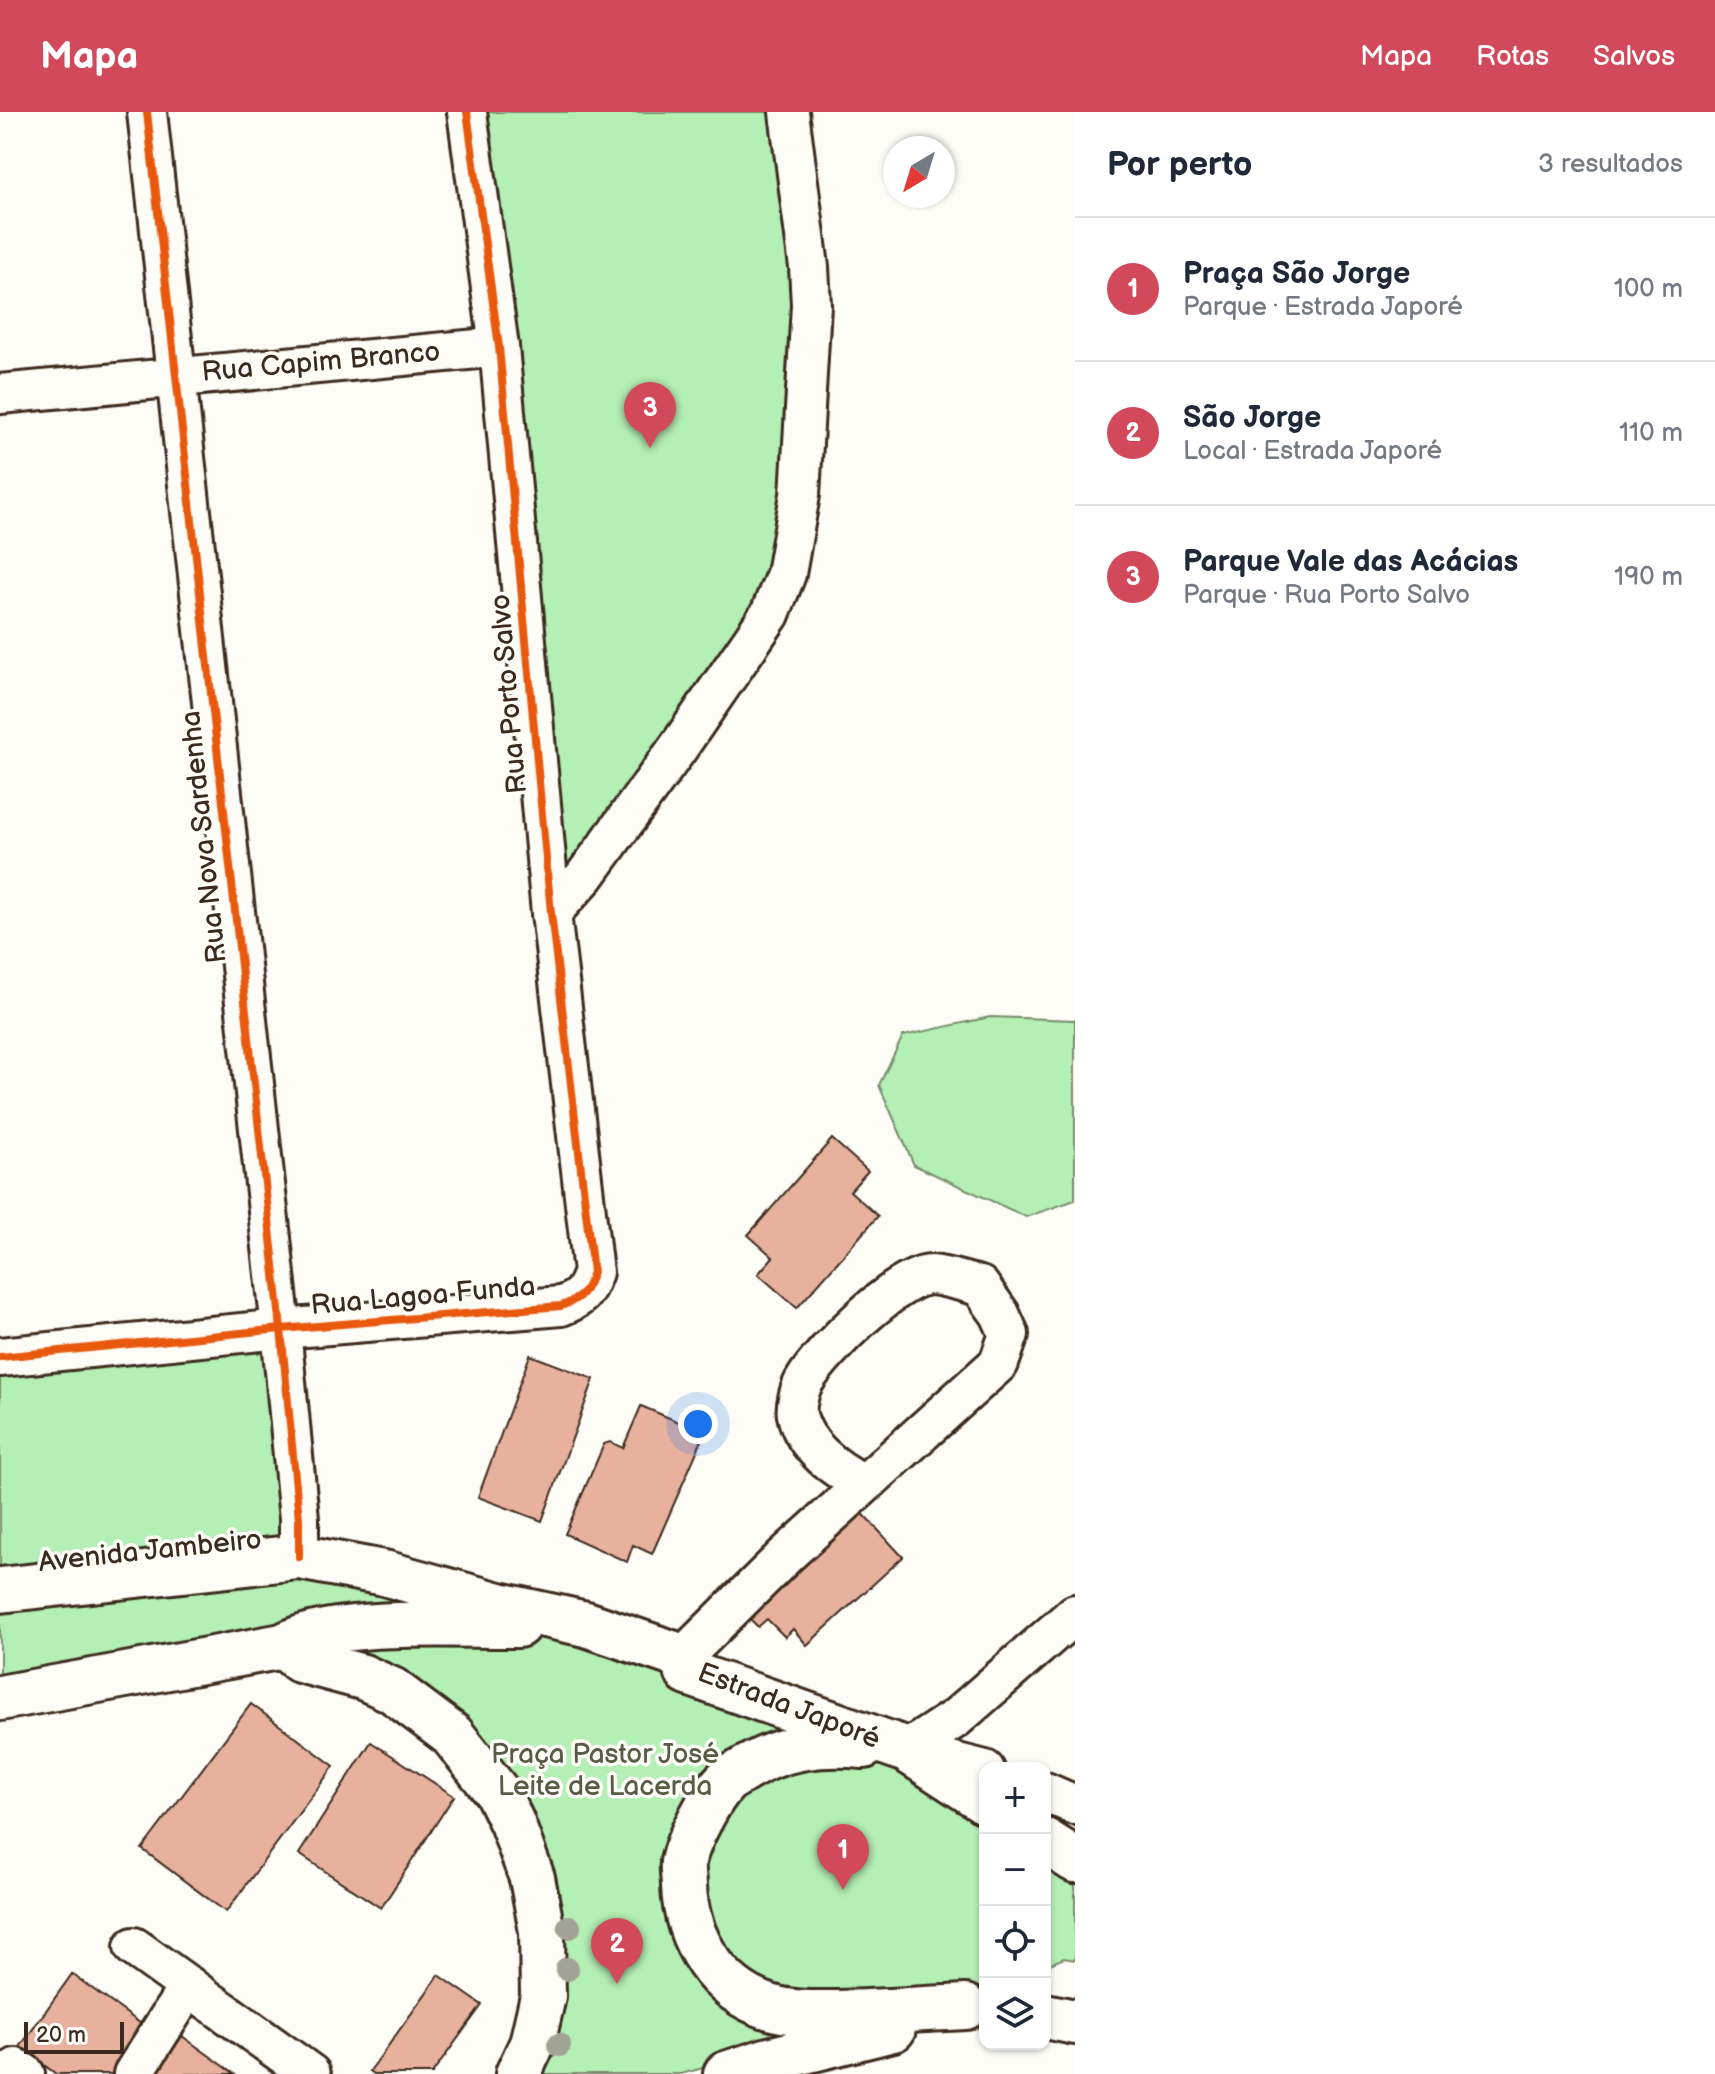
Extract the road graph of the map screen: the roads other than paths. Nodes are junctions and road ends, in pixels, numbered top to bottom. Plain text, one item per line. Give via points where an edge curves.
1 (147, 112) edge
2 (467, 112) edge
3 (789, 112) edge
4 (499, 347) junction
5 (176, 376) junction
6 (0, 394) edge
7 (551, 913) junction
8 (593, 1272) joint
9 (281, 1329) junction
10 (0, 1357) edge
11 (864, 1484) junction
12 (299, 1557) junction
13 (0, 1590) edge
14 (1075, 1614) edge
15 (586, 1624) junction
16 (283, 1646) junction
17 (683, 1657) junction
18 (0, 1698) edge
19 (907, 1750) junction
20 (979, 1768) edge
21 (1051, 1795) edge
22 (979, 1797) edge
23 (1075, 1805) edge
24 (1051, 1845) edge
25 (1075, 1860) edge
26 (134, 1947) dead end
27 (189, 1986) junction
28 (1075, 2002) edge
29 (1051, 2005) edge
30 (975, 2007) edge
31 (1051, 2017) edge
32 (1075, 2022) edge
33 (308, 2073) edge
34 (133, 2074) edge
35 (518, 2074) edge
36 (726, 2074) edge

1 - 5 street, Rua Nova Sardenha
2 - 4 street, Rua Porto Salvo
3 - 7 street via 811,305 800,495 786,574 770,614 694,724 585,876
4 - 5 street, Rua Capim Branco
4 - 7 street, Rua Porto Salvo
5 - 6 street, Rua Capim Branco
5 - 9 street, Rua Nova Sardenha
7 - 8 street, Rua Porto Salvo
8 - 9 street, Rua Lagoa Funda via 579,1300 561,1306
9 - 10 street, Rua Lagoa Funda
9 - 12 street, Rua Nova Sardenha
11 - 11 street via 999,1363 1009,1334 980,1286 930,1275 895,1289 855,1323 804,1381 796,1414 810,1443 837,1470
11 - 17 street
12 - 13 main road, Avenida Jambeiro
12 - 15 main road, Avenida Jambeiro
14 - 19 street via 956,1718
15 - 16 main road via 350,1629 323,1631
15 - 17 main road, Estrada Japoré
16 - 18 main road
16 - 35 main road via 300,1660 392,1690 452,1735 497,1792 532,1878 542,1931 543,1996 532,2044
17 - 19 main road, Estrada Japoré via 688,1673
19 - 20 street, Estrada Japoré
19 - 22 main road, Estrada Japoré
19 - 30 main road via 821,1743 760,1761 727,1781 702,1815 683,1862 685,1901 696,1939 717,1975 741,1995 772,2008 863,2013
21 - 23 street
24 - 25 main road
26 - 27 street
27 - 33 street
27 - 34 street
28 - 29 main road
30 - 36 main road
31 - 32 main road

